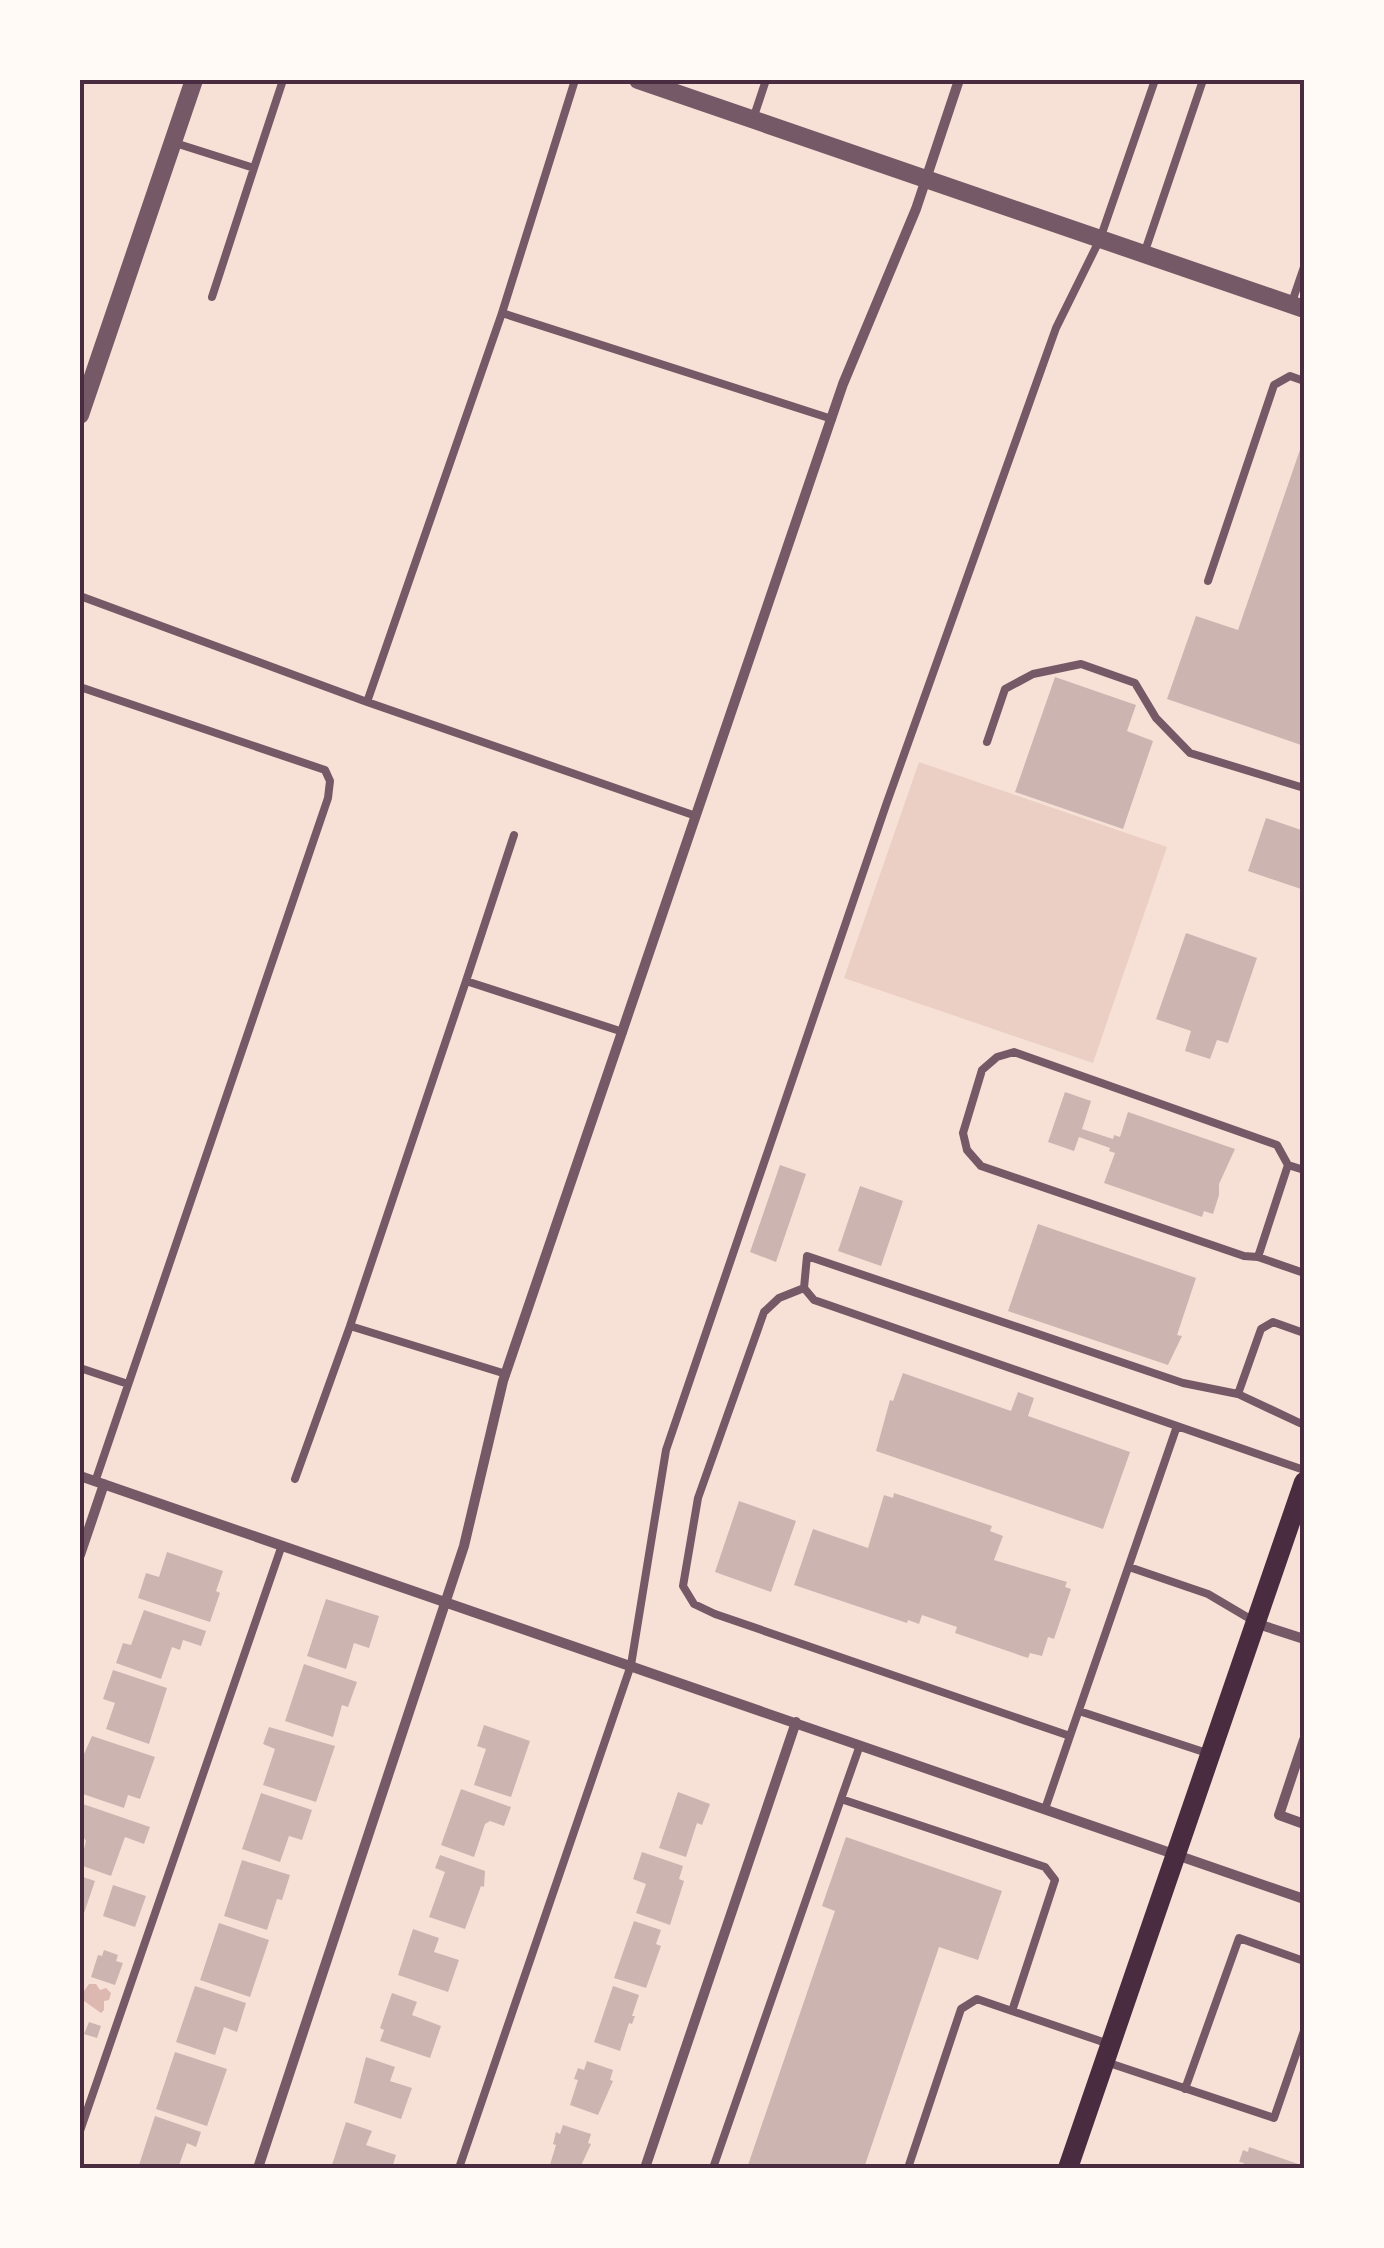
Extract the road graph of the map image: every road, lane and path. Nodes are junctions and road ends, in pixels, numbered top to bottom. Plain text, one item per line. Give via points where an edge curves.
1 (194, 80) edge
2 (283, 80) edge
3 (575, 80) edge
4 (638, 80) edge
5 (766, 80) edge
6 (959, 80) edge
7 (1155, 80) edge
8 (1203, 80) edge
9 (753, 120) junction
10 (172, 142) junction
11 (254, 168) junction
12 (926, 179) junction
13 (1100, 239) junction
14 (1144, 254) junction
15 (1304, 268) edge
16 (212, 297) dead end
17 (1298, 307) edge
18 (502, 313) junction
19 (1304, 381) edge
20 (80, 414) edge
21 (832, 420) junction
22 (1208, 581) dead end
23 (80, 596) edge
24 (80, 687) edge
25 (367, 702) junction
26 (986, 742) dead end
27 (1304, 788) edge
28 (696, 816) junction
29 (514, 835) dead end
30 (466, 980) junction
31 (622, 1032) junction
32 (1288, 1166) junction
33 (1304, 1170) edge
34 (1258, 1257) junction
35 (1304, 1273) edge
36 (804, 1288) junction
37 (350, 1326) junction
38 (1304, 1333) edge
39 (80, 1368) edge
40 (506, 1374) junction
41 (128, 1384) junction
42 (1238, 1394) junction
43 (1177, 1426) junction
44 (1304, 1426) edge
45 (1304, 1470) edge
46 (80, 1476) edge
47 (295, 1479) dead end
48 (1304, 1482) edge
49 (100, 1483) junction
50 (282, 1545) junction
51 (80, 1555) edge
52 (1128, 1568) junction
53 (446, 1601) junction
54 (1256, 1622) junction
55 (1304, 1638) edge
56 (631, 1665) junction
57 (1079, 1711) junction
58 (796, 1722) junction
59 (1070, 1736) junction
60 (1304, 1740) edge
61 (860, 1745) junction
62 (1210, 1754) junction
63 (841, 1799) junction
64 (1045, 1809) junction
65 (1304, 1824) edge
66 (1176, 1854) junction
67 (1304, 1899) edge
68 (1304, 1961) edge
69 (1012, 2011) junction
70 (1304, 2031) edge
71 (1108, 2053) junction
72 (1186, 2088) junction
73 (80, 2131) edge
74 (258, 2168) edge
75 (459, 2168) edge
76 (645, 2168) edge
77 (714, 2168) edge
78 (908, 2168) edge
79 (1068, 2168) edge

1 - 10 street
2 - 11 lane
3 - 18 lane
4 - 9 street
5 - 9 lane
6 - 12 street
7 - 13 lane
8 - 14 lane
9 - 12 street
10 - 11 lane
10 - 20 street
11 - 16 lane
12 - 13 street
12 - 21 street
13 - 14 street
13 - 56 lane via 1036,383 666,1450
14 - 17 street
15 - 17 lane
18 - 21 lane
18 - 25 lane
19 - 22 lane via 1290,376 1274,385
21 - 28 street
23 - 25 lane
24 - 41 lane via 325,770 330,782
25 - 28 lane
26 - 27 lane via 1006,689 1034,674 1081,664 1134,683 1190,753
28 - 31 street
29 - 30 lane
30 - 31 lane
30 - 37 lane
31 - 40 street
32 - 33 lane
32 - 34 lane
32 - 34 lane via 1277,1145 1014,1052 982,1070 963,1133 980,1166
34 - 35 lane
36 - 42 lane via 807,1256 1183,1382
36 - 43 lane via 814,1300
36 - 59 lane via 764,1312 698,1498 683,1586 694,1604 715,1614
37 - 40 lane
37 - 47 lane
38 - 42 lane via 1273,1322 1261,1329
39 - 41 lane
40 - 53 street
41 - 49 lane
42 - 44 lane
43 - 45 lane
43 - 52 lane
46 - 49 street
48 - 54 main road
49 - 50 street
49 - 51 street
50 - 53 street
50 - 73 lane
52 - 54 lane via 1208,1594
52 - 57 lane
53 - 56 street
53 - 74 street
54 - 55 street
54 - 62 main road
56 - 58 street
56 - 75 lane
57 - 59 lane
57 - 62 lane
58 - 61 street
58 - 76 street
59 - 64 lane
60 - 65 street via 1279,1816
61 - 63 lane
61 - 64 street
62 - 66 main road
63 - 69 lane via 1045,1867 1055,1880
63 - 77 lane
64 - 66 street
66 - 67 street
66 - 71 main road
68 - 72 lane via 1239,1938
69 - 71 lane
69 - 78 lane via 976,1999 961,2009
70 - 72 lane via 1274,2118
71 - 72 lane
71 - 79 main road

